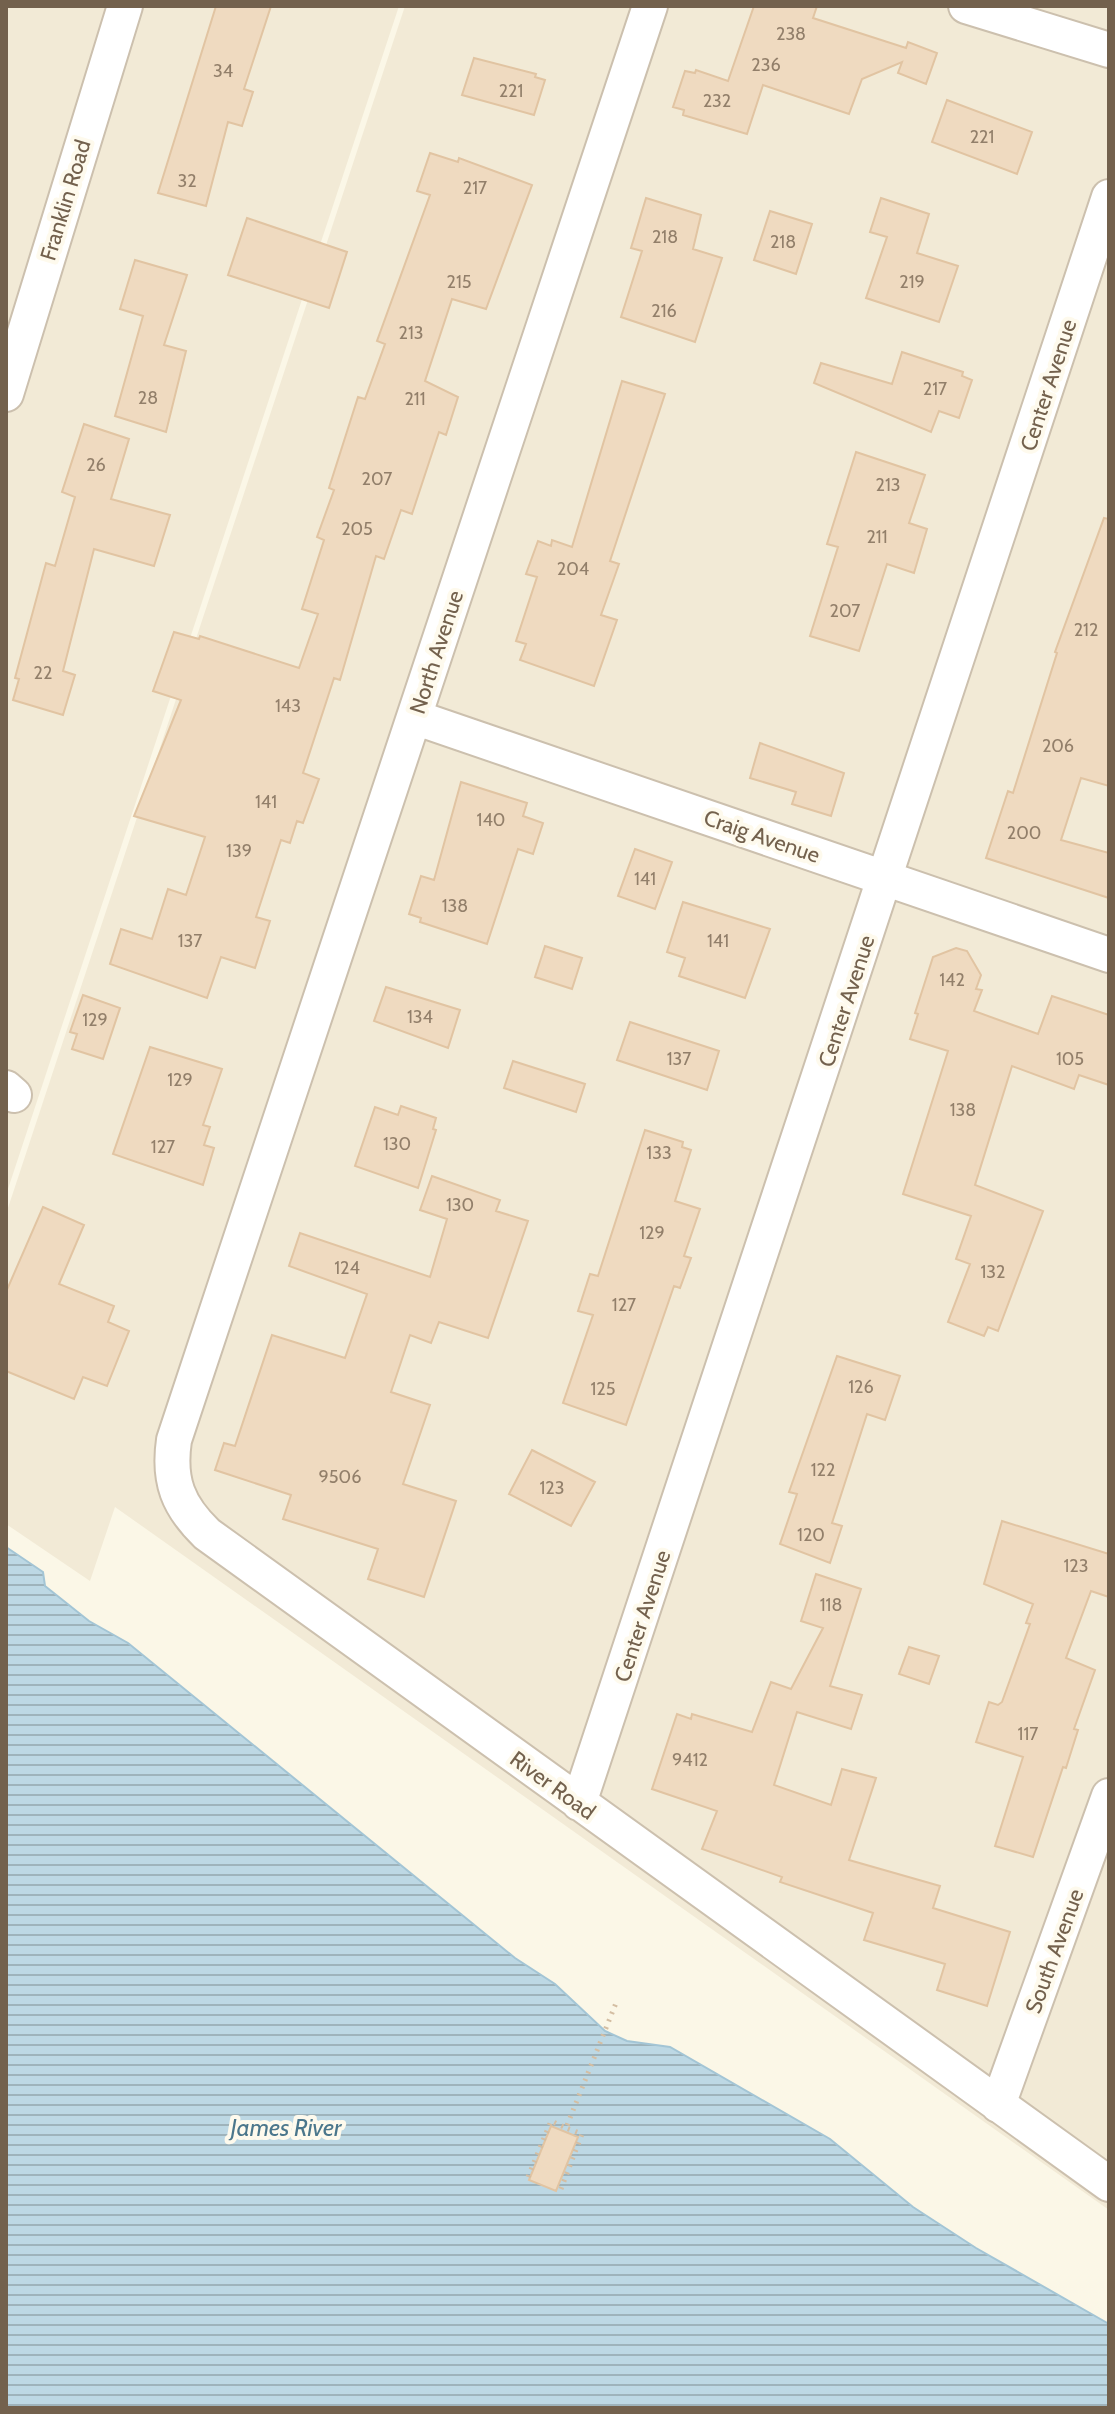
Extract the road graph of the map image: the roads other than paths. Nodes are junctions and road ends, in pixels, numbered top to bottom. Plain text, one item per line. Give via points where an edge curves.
1 (125, 6) edge
2 (650, 6) edge
3 (966, 6) edge
4 (1109, 50) edge
5 (1109, 197) edge
6 (6, 394) edge
7 (414, 717) junction
8 (887, 879) junction
9 (1109, 955) edge
10 (221, 1297) joint
11 (1109, 1796) edge
12 (579, 1803) junction
13 (998, 2105) junction
14 (1109, 2184) edge

1 - 6 street, Franklin Road
2 - 7 street, North Avenue
3 - 4 street
5 - 8 street, Center Avenue
7 - 8 street, Craig Avenue
7 - 10 street, North Avenue
8 - 9 street, Craig Avenue
8 - 12 street, Center Avenue
10 - 12 street, River Road via 174,1440 173,1480 188,1516
11 - 13 street, South Avenue
12 - 13 street, River Road
13 - 14 street, River Road

